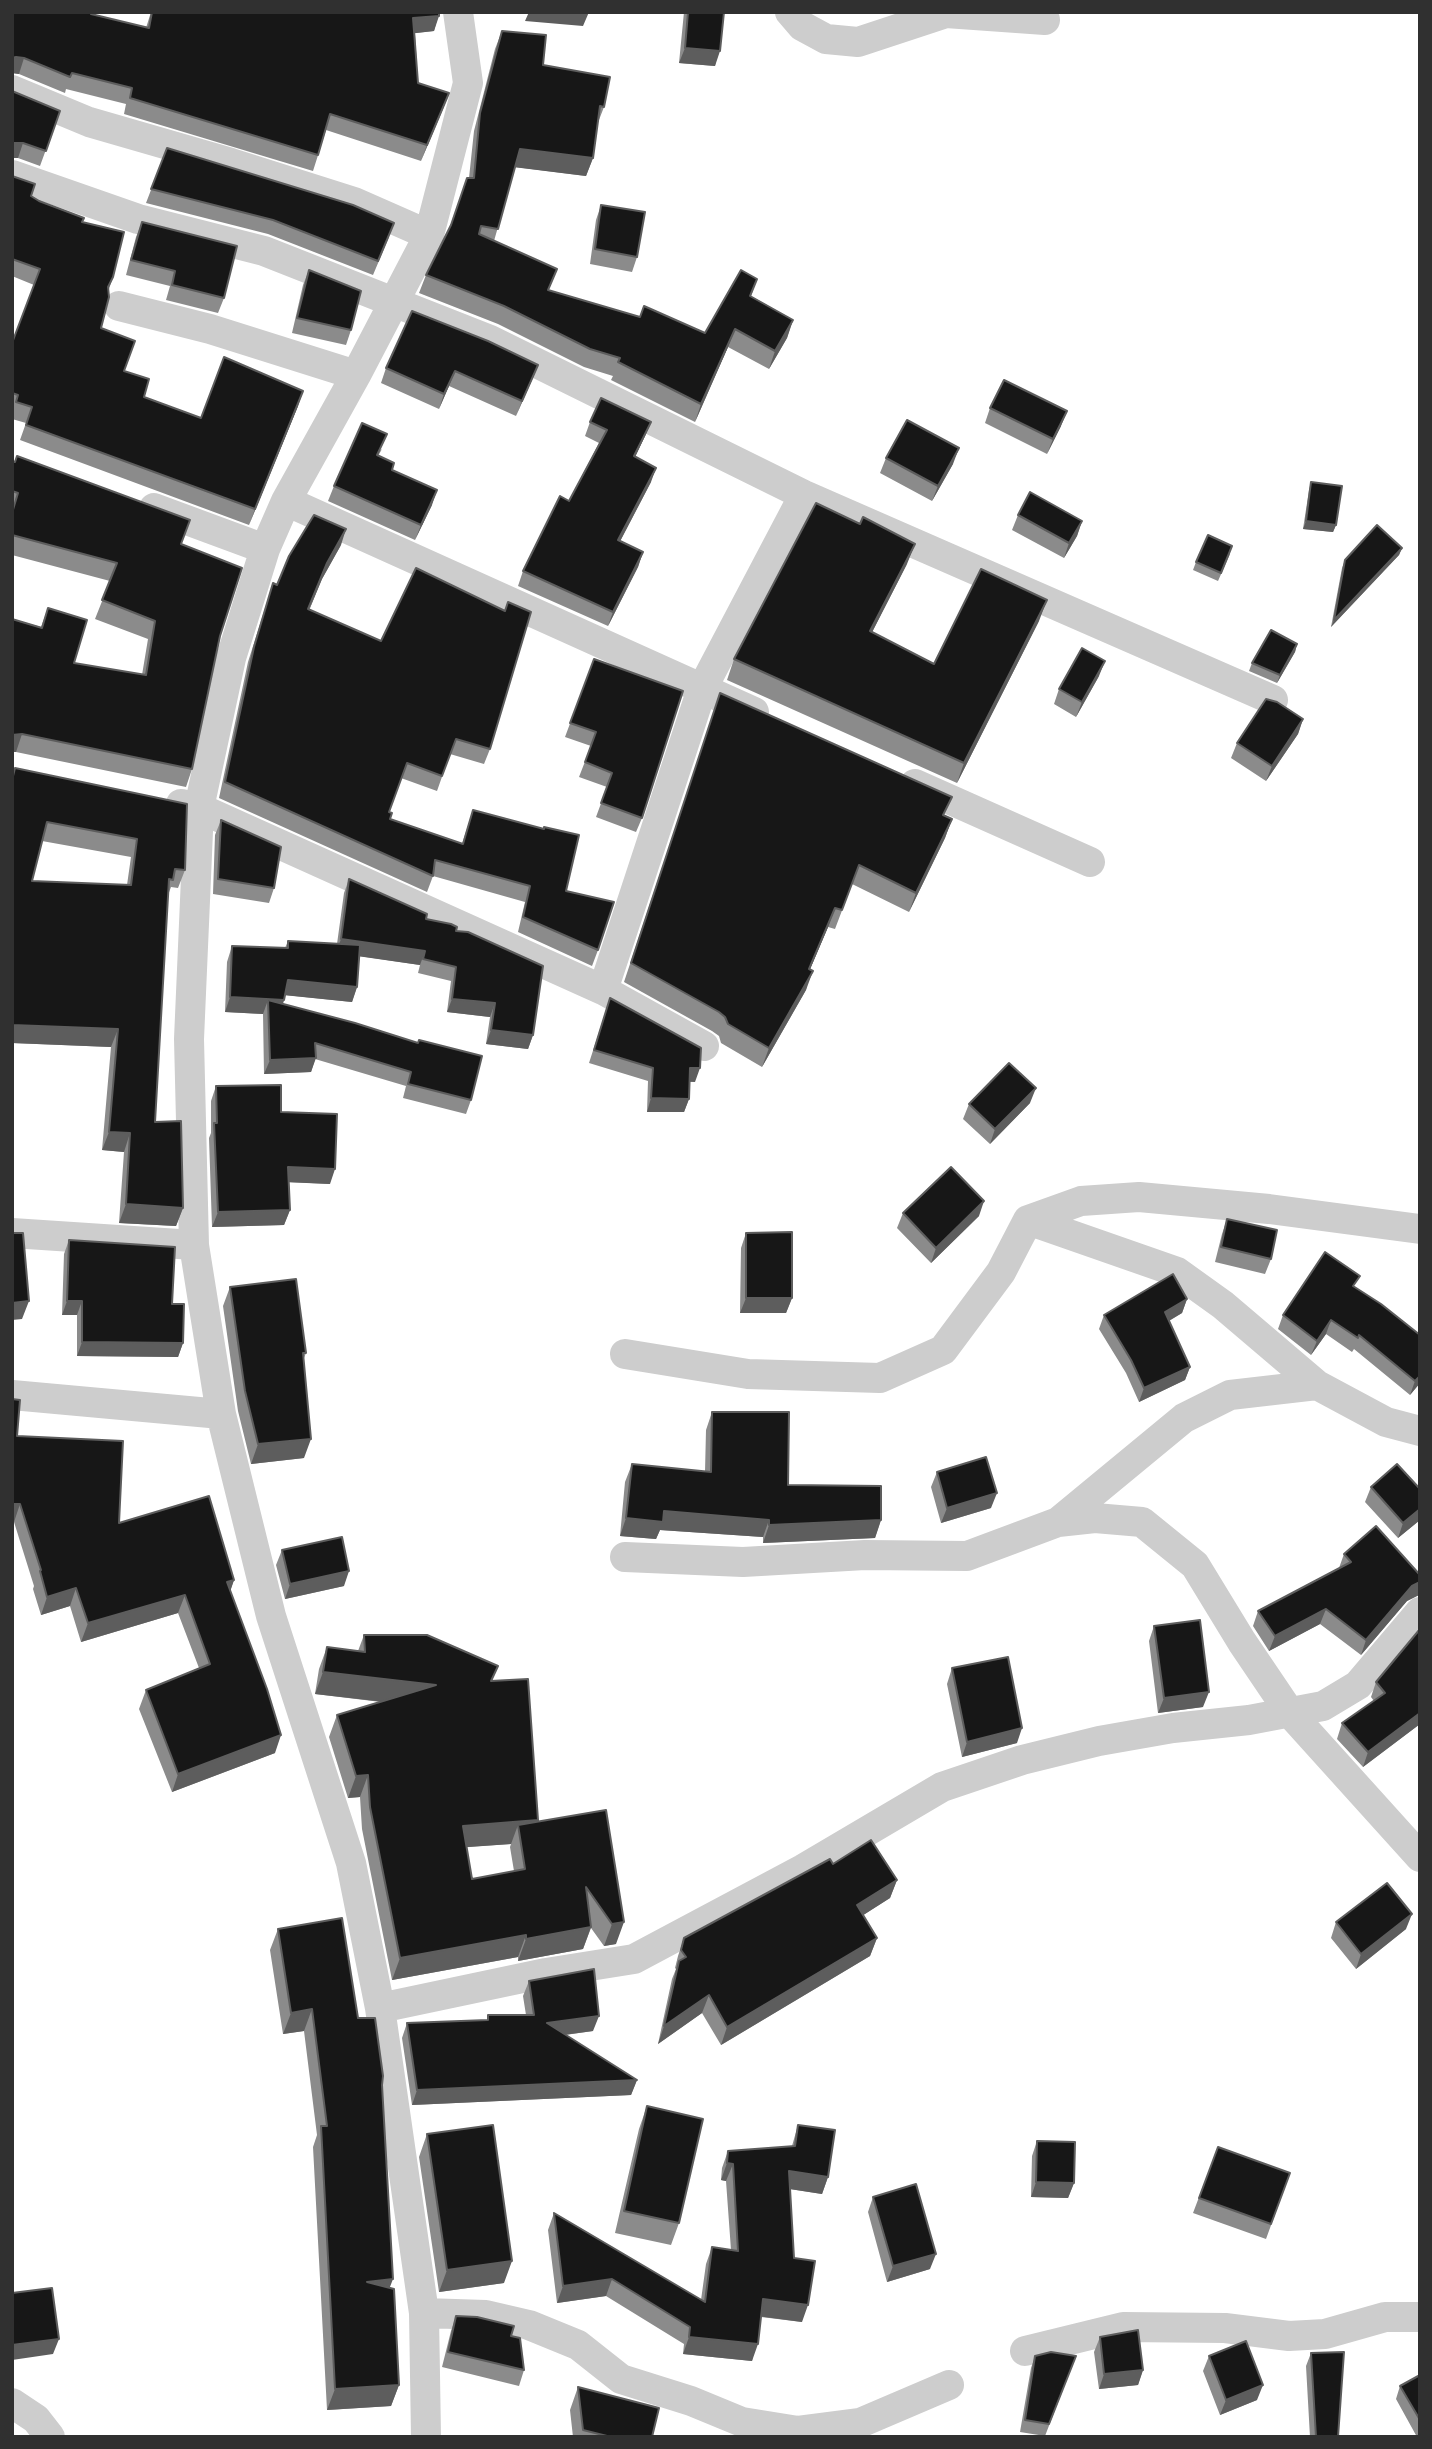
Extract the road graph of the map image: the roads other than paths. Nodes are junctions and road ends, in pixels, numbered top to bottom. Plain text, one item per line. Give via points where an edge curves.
1 (458, 12) edge
2 (790, 12) edge
3 (1045, 20) dead end
4 (12, 90) edge
5 (12, 175) edge
6 (429, 234) junction
7 (393, 302) junction
8 (119, 306) dead end
9 (356, 376) junction
10 (804, 495) junction
11 (126, 498) edge
12 (286, 501) junction
13 (265, 549) junction
14 (702, 689) junction
15 (1273, 700) edge
16 (778, 722) edge
17 (890, 772) edge
18 (159, 799) edge
19 (199, 808) junction
20 (1090, 862) dead end
21 (603, 990) junction
22 (704, 1046) dead end
23 (1028, 1220) junction
24 (1420, 1229) edge
25 (12, 1233) edge
26 (194, 1245) junction
27 (625, 1354) dead end
28 (1317, 1385) junction
29 (12, 1395) edge
30 (221, 1414) junction
31 (1420, 1431) edge
32 (1058, 1522) junction
33 (625, 1557) dead end
34 (1420, 1612) edge
35 (1290, 1713) junction
36 (1420, 1857) edge
37 (380, 2008) junction
38 (424, 2313) junction
39 (1420, 2317) edge
40 (1025, 2351) dead end
41 (949, 2385) dead end
42 (12, 2403) edge
43 (50, 2437) edge
44 (426, 2437) edge

1 - 6 street via 468,83
2 - 3 street via 802,26 826,38 858,42 946,13
4 - 6 street via 89,122 354,202
5 - 7 street via 138,219 264,251
6 - 7 street
7 - 9 street
7 - 10 street via 490,340
8 - 9 street via 210,329
9 - 12 street
10 - 14 street
10 - 15 street
11 - 13 street
12 - 13 street
12 - 14 street
13 - 19 street via 230,658
14 - 16 street
14 - 21 street
17 - 20 street
18 - 19 street
19 - 21 street
19 - 26 street via 189,1039
21 - 22 street
23 - 24 street via 1081,1201 1139,1197
23 - 27 street via 1001,1272 943,1350 880,1378 748,1374
23 - 28 street via 1177,1272
25 - 26 street
26 - 30 street
28 - 31 street via 1386,1422
28 - 32 street via 1230,1395 1184,1419
29 - 30 street
30 - 37 street via 271,1616 351,1863
32 - 33 street via 967,1556 866,1555 743,1562
32 - 35 street via 1095,1518 1142,1522 1195,1565
34 - 35 street via 1357,1685 1323,1706
35 - 36 street
35 - 37 street via 1161,1730 1022,1760 942,1787 634,1959
37 - 38 street
38 - 41 street via 486,2315 528,2325 578,2345 621,2379 742,2422 798,2431 860,2423
38 - 44 street
39 - 40 street via 1385,2317 1325,2334 1289,2336 1225,2328 1123,2327
42 - 43 street via 36,2419

